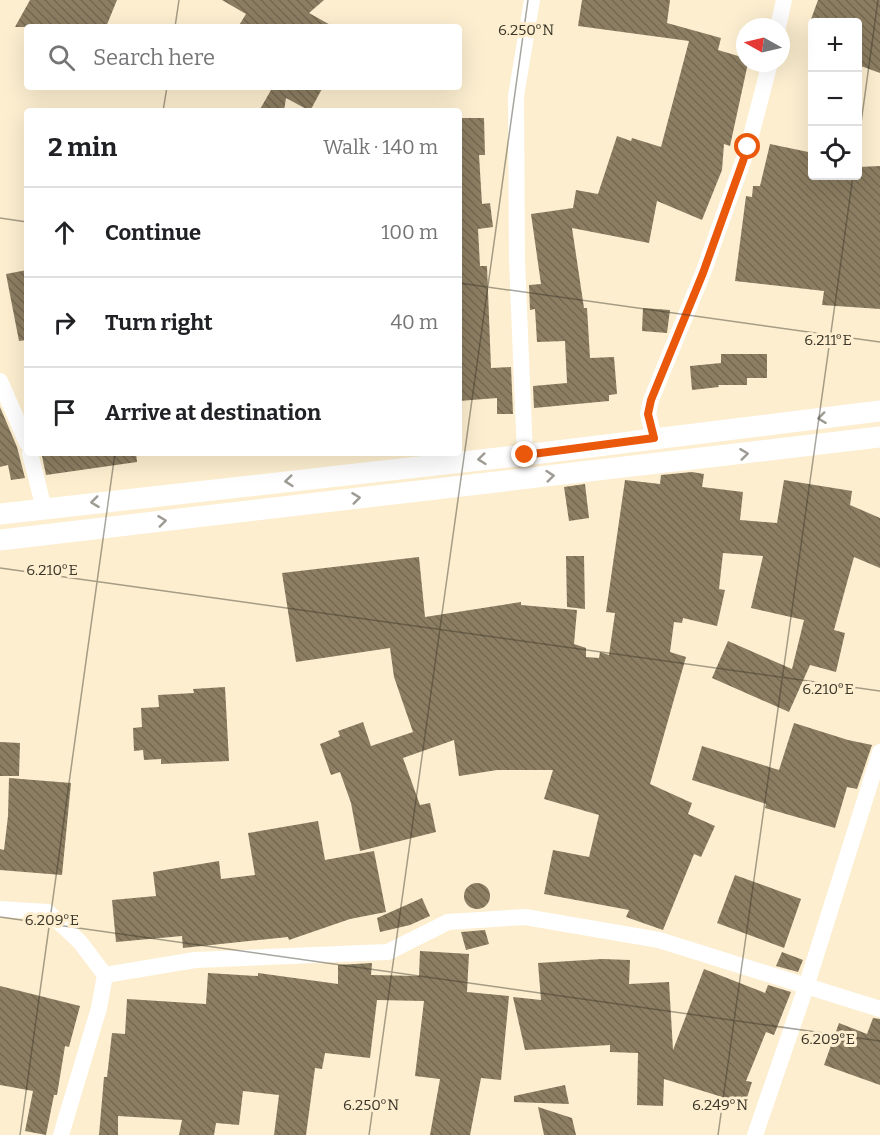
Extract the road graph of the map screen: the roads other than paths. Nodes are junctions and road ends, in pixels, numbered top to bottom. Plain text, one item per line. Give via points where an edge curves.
1 (532, 0) edge
2 (784, 0) edge
3 (780, 18) edge
4 (768, 72) edge
5 (0, 381) edge
6 (880, 411) edge
7 (24, 436) edge
8 (880, 437) edge
9 (654, 438) junction
10 (525, 455) junction
11 (31, 456) edge
12 (44, 509) junction
13 (0, 514) edge
14 (0, 540) edge
15 (880, 752) edge
16 (0, 909) edge
17 (105, 975) junction
18 (806, 987) junction
19 (880, 1009) edge
20 (61, 1135) edge
21 (755, 1135) edge

1 - 10 street via 516,96 517,271
2 - 3 street
4 - 9 street via 748,147 703,273 651,400 648,414
5 - 7 street
6 -> 9 street
14 -> 8 street
9 - 10 street
10 -> 12 street
11 - 12 street
12 - 13 street
15 - 18 street
16 - 17 street via 48,912 80,942
17 - 18 street via 195,960 388,952 448,921 525,917 659,940
17 - 20 street
18 - 19 street
18 - 21 street

